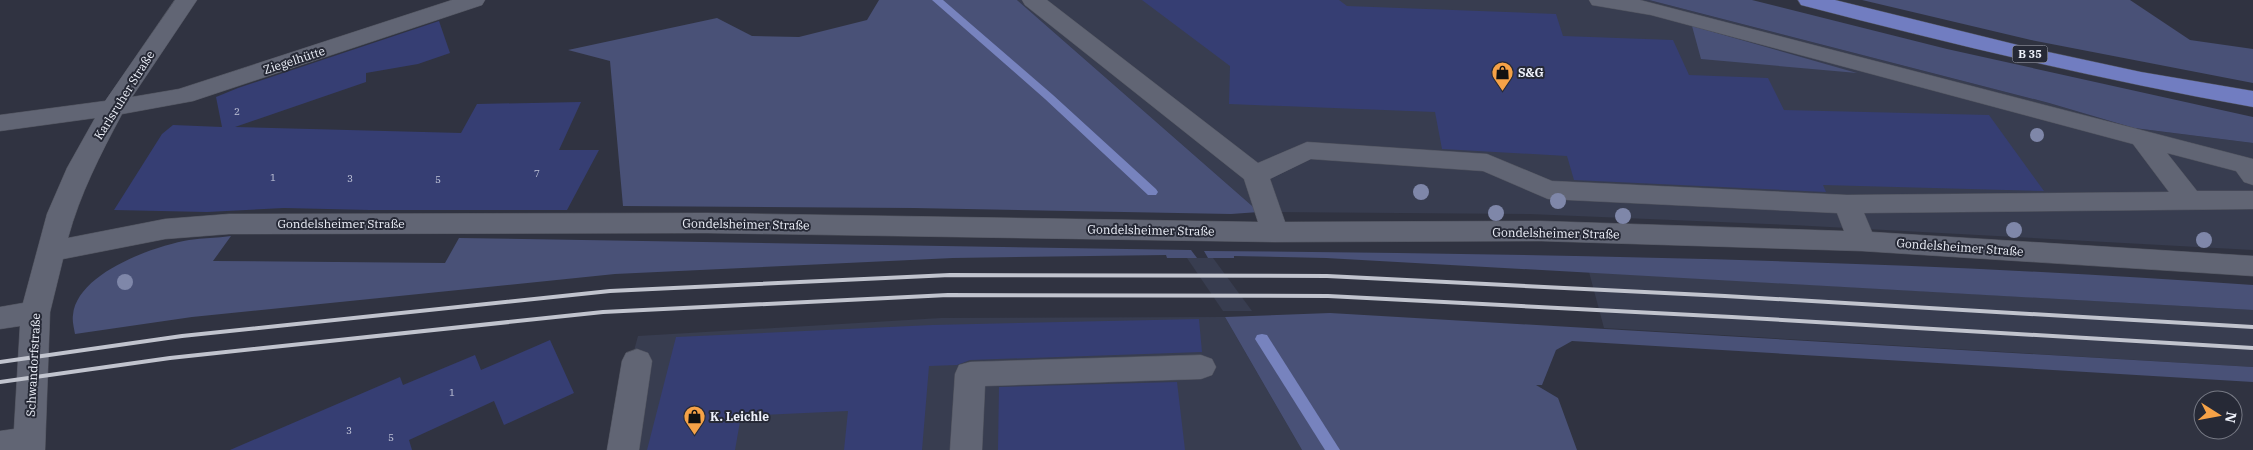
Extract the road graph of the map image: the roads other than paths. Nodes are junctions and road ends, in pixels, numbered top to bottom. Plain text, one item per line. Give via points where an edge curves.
1 (186, 0) edge
2 (474, 0) edge
3 (1600, 0) edge
4 (1809, 0) edge
5 (1037, 1) edge
6 (2253, 99) edge
7 (112, 109) junction
8 (0, 123) edge
9 (2142, 138) junction
10 (1256, 174) junction
11 (2253, 176) edge
12 (2253, 200) edge
13 (2190, 201) junction
14 (1847, 204) junction
15 (1275, 232) junction
16 (1862, 241) junction
17 (50, 252) junction
18 (2253, 266) edge
19 (35, 312) junction
20 (0, 318) edge
21 (637, 361) dead end
22 (1201, 367) dead end
23 (19, 445) edge
24 (623, 450) edge
25 (966, 450) edge

1 - 7 street, Karlsruher Straße
2 - 7 street, Ziegelhütte via 184,96
3 - 9 street via 1653,9
4 - 6 main road, B 35 via 1942,36
5 - 10 street
7 - 8 street, Ziegelhütte
7 - 17 street, Karlsruher Straße via 80,168
9 - 11 street via 2244,164
9 - 13 street
10 - 14 street via 1307,150 1486,163 1548,190
10 - 15 street
12 - 13 street
13 - 14 street
14 - 16 street
15 - 16 street, Gondelsheimer Straße via 1541,232
15 - 17 street, Gondelsheimer Straße via 708,223 258,224 165,229
16 - 18 street, Gondelsheimer Straße
17 - 19 street, Schwandorfstraße
19 - 20 street
19 - 23 street, Schwandorfstraße
21 - 24 street
22 - 25 street via 970,374

